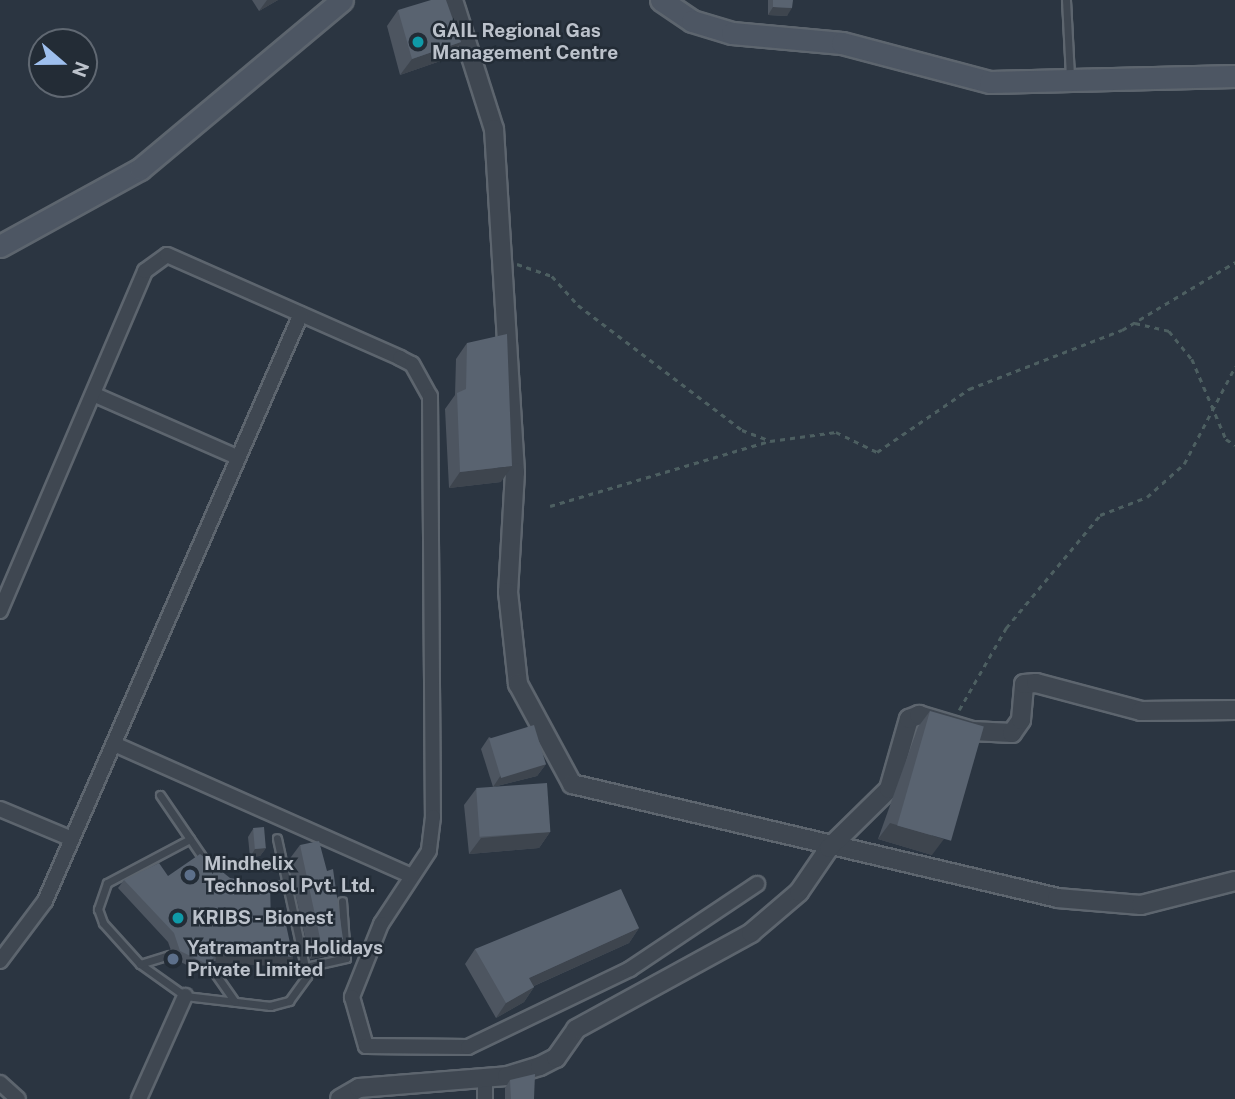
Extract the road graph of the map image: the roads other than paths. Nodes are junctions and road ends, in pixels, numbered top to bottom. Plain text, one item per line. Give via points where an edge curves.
1 (342, 0) edge
2 (453, 0) edge
3 (661, 0) edge
4 (1066, 0) edge
5 (1235, 76) edge
6 (1070, 78) junction
7 (0, 246) edge
8 (301, 314) junction
9 (95, 395) junction
10 (237, 457) junction
11 (0, 611) edge
12 (1235, 710) edge
13 (114, 744) junction
14 (160, 795) dead end
15 (0, 809) edge
16 (277, 838) dead end
17 (72, 839) junction
18 (190, 839) junction
19 (830, 848) junction
20 (217, 873) edge
21 (410, 875) junction
22 (1235, 881) edge
23 (757, 884) dead end
24 (287, 885) junction
25 (246, 886) edge
26 (342, 901) dead end
27 (170, 955) dead end
28 (0, 961) edge
29 (140, 964) junction
30 (306, 967) junction
31 (212, 969) edge
32 (185, 996) junction
33 (239, 1005) junction
34 (485, 1077) junction
35 (0, 1083) edge
36 (18, 1099) edge
37 (139, 1099) edge
38 (340, 1099) edge
39 (485, 1099) edge

1 - 7 main road via 140,169
2 - 19 street via 494,129 515,482 508,592 518,684 572,784
3 - 6 main road via 692,21 732,33 842,43 990,82
4 - 6 lane
5 - 6 main road
8 - 9 street via 167,255 145,271
8 - 10 street
8 - 21 street via 411,364 430,396 433,817 429,851
9 - 10 street
9 - 11 street
10 - 13 street
12 - 19 street via 1141,710 1036,683 1024,684 1021,720 1012,733 919,715 909,719 889,789
13 - 17 street
13 - 21 street
14 - 18 lane
15 - 17 street
16 - 24 lane
17 - 28 street via 45,901
18 - 20 lane
18 - 29 lane via 121,873 101,896 103,923
19 - 22 street via 1000,889 1141,905
19 - 34 street via 799,892 741,940 576,1029 556,1058 540,1066
21 - 23 street via 381,924 352,998 366,1046 468,1047 630,969
24 - 25 lane
24 - 30 lane
26 - 30 lane via 346,958
27 - 29 lane
29 - 32 lane
30 - 33 lane via 302,988 289,1001
31 - 33 lane via 223,994
32 - 33 lane
32 - 37 street
34 - 38 street via 359,1088
34 - 39 street
35 - 36 street

